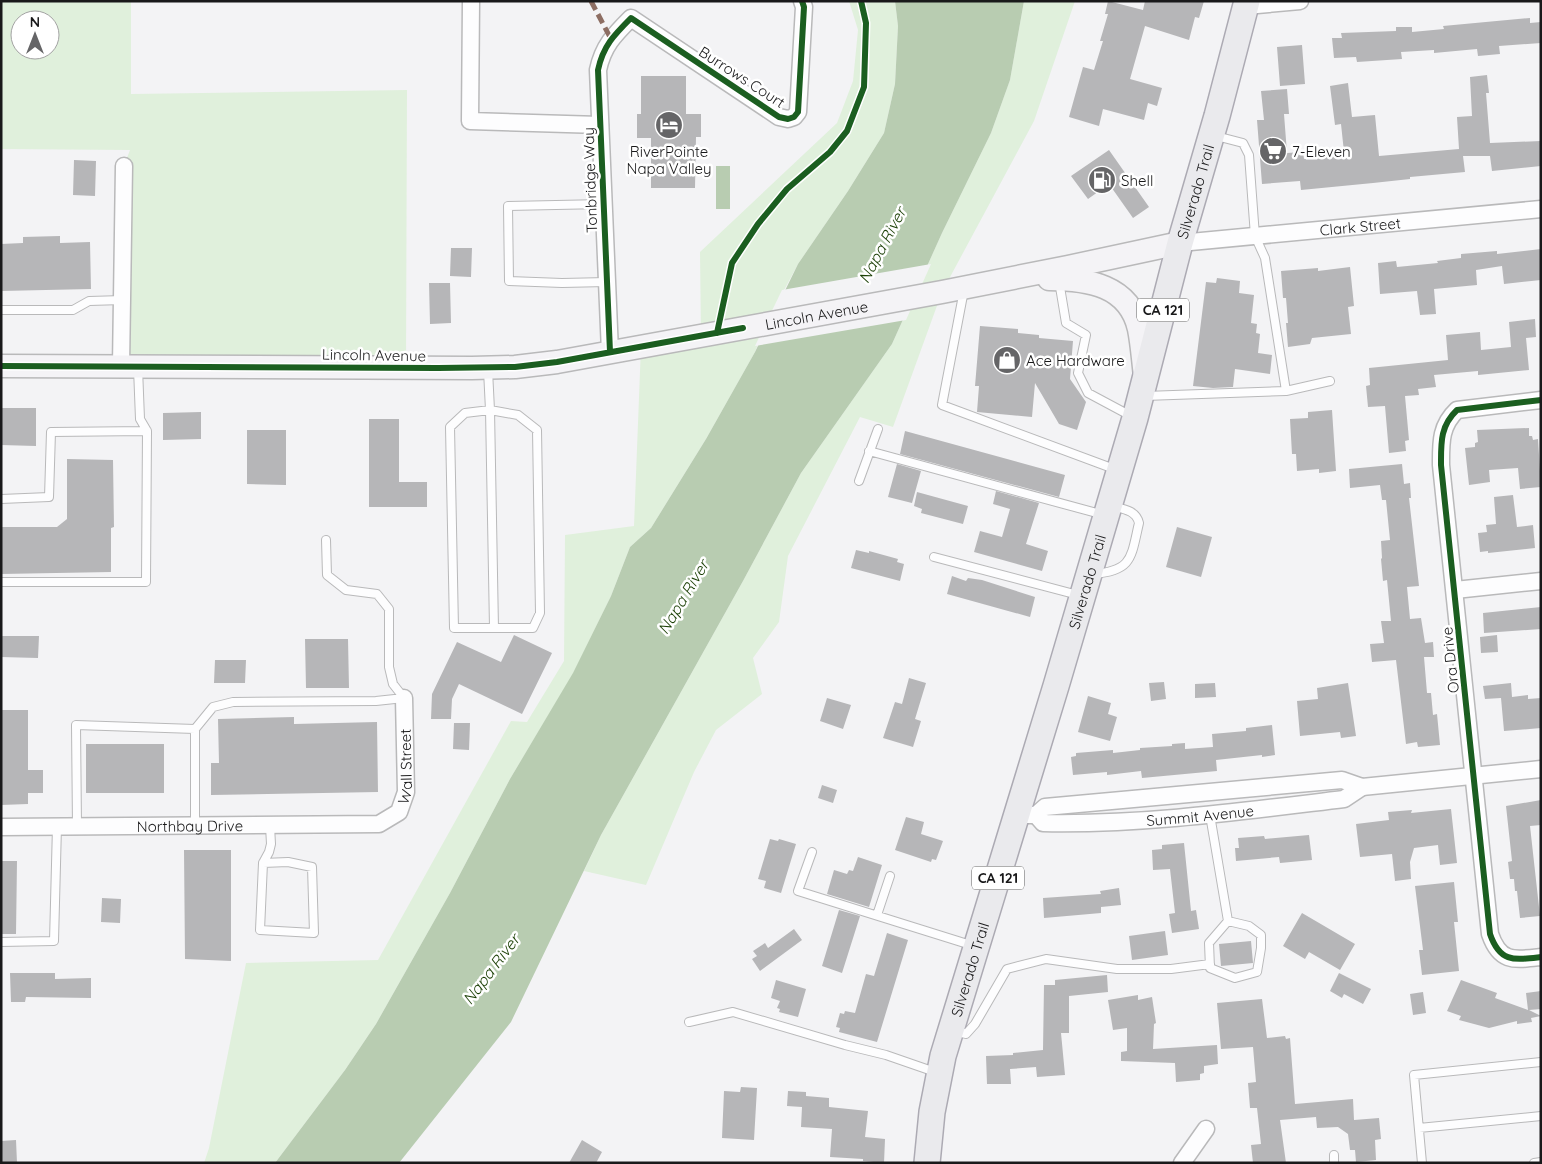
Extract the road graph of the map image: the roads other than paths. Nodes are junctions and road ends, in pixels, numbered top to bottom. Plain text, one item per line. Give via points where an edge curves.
1 (471, 1) edge
2 (802, 1) edge
3 (1300, 1) edge
4 (1246, 3) edge
5 (631, 18) joint
6 (600, 125) junction
7 (1211, 134) junction
8 (124, 166) dead end
9 (604, 204) junction
10 (1541, 209) edge
11 (1255, 236) junction
12 (1180, 243) junction
13 (1013, 278) junction
14 (1058, 279) junction
15 (607, 282) junction
16 (964, 288) junction
17 (122, 300) junction
18 (1, 310) edge
19 (610, 352) junction
20 (1, 366) edge
21 (130, 366) junction
22 (488, 368) junction
23 (1330, 381) dead end
24 (1286, 391) junction
25 (1140, 397) junction
26 (1541, 400) edge
27 (490, 410) junction
28 (878, 429) dead end
29 (147, 431) junction
30 (869, 451) junction
31 (1119, 471) junction
32 (859, 481) dead end
33 (1, 499) edge
34 (1108, 510) junction
35 (326, 540) dead end
36 (934, 557) dead end
37 (1, 582) edge
38 (1541, 582) edge
39 (1086, 585) junction
40 (1455, 590) junction
41 (494, 628) junction
42 (404, 698) junction
43 (195, 729) junction
44 (1541, 768) edge
45 (1475, 776) junction
46 (1362, 787) junction
47 (1027, 813) junction
48 (1210, 815) junction
49 (378, 824) joint
50 (57, 826) junction
51 (77, 826) junction
52 (196, 826) junction
53 (270, 826) junction
54 (1, 827) edge
55 (812, 852) dead end
56 (263, 863) junction
57 (890, 876) dead end
58 (877, 915) junction
59 (1228, 921) junction
60 (1, 942) edge
61 (976, 947) junction
62 (1541, 957) edge
63 (1210, 964) junction
64 (689, 1022) dead end
65 (950, 1030) junction
66 (1541, 1062) edge
67 (939, 1073) junction
68 (1541, 1116) edge
69 (1419, 1128) junction
70 (1206, 1129) dead end
71 (1541, 1162) edge
72 (927, 1163) edge
73 (1182, 1163) edge
74 (1422, 1163) edge
75 (1534, 1163) edge

1 - 6 street via 470,120
2 - 5 street, Burrows Court via 798,112 788,119 779,118
3 - 4 street
4 - 7 main road, Silverado Trail / CA 121
5 - 6 street, Tonbridge Way via 601,54 598,70
6 - 9 street, Tonbridge Way
7 - 11 lane via 1243,143 1249,155
7 - 12 main road, Silverado Trail / CA 121
8 - 17 street
9 - 15 street, Tonbridge Way
9 - 15 lane via 508,206 509,281
10 - 11 street, Clark Street
11 - 12 street, Clark Street
11 - 24 lane via 1265,258
12 - 13 main road, Lincoln Avenue
12 - 25 main road, Silverado Trail / CA 121
13 - 14 main road
13 - 16 main road, Lincoln Avenue
14 - 25 main road via 1092,283 1109,289 1127,303 1138,328
14 - 25 lane via 1066,323 1086,335 1078,374 1088,393
15 - 19 street, Tonbridge Way
16 - 19 main road, Lincoln Avenue
16 - 31 lane via 942,405
17 - 18 lane via 89,301 73,310
17 - 21 street
19 - 22 main road, Lincoln Avenue via 557,362
20 - 21 main road, Lincoln Avenue
21 - 22 main road, Lincoln Avenue
21 - 29 lane via 140,420
22 - 27 lane
23 - 24 lane
24 - 25 lane
25 - 31 main road, Silverado Trail / CA 121
26 - 40 street, Ora Drive via 1456,410 1448,418 1443,431 1440,465
27 - 41 lane
27 - 41 lane via 466,413 450,426 454,628
27 - 41 lane via 518,415 537,430 540,613 533,628
28 - 30 lane
29 - 33 lane via 51,432 49,497
29 - 37 lane via 146,582
30 - 32 lane
30 - 34 lane
31 - 34 main road, Silverado Trail / CA 121
34 - 39 main road, Silverado Trail / CA 121
34 - 39 lane via 1128,510 1138,517 1131,558 1124,566
35 - 42 lane via 327,575 346,590 377,594 388,609 392,684
36 - 39 lane
38 - 40 street
39 - 47 main road, Silverado Trail / CA 121
40 - 45 street, Ora Drive
42 - 43 lane via 233,702 214,707
42 - 49 street, Wall Street via 406,792 399,812
43 - 51 lane via 76,726
43 - 52 lane
44 - 45 street, Summit Avenue
45 - 46 street, Summit Avenue
45 - 62 street, Ora Drive via 1490,934 1494,945 1501,955 1510,958
46 - 47 street, Summit Avenue via 1342,780 1045,807
46 - 48 street, Summit Avenue via 1344,799
47 - 48 street, Summit Avenue via 1043,823 1060,824
47 - 61 main road, Silverado Trail / CA 121
48 - 59 lane
49 - 53 street, Northbay Drive
50 - 51 street, Northbay Drive
50 - 54 street, Northbay Drive
50 - 60 lane via 54,941
51 - 52 street, Northbay Drive
52 - 53 street, Northbay Drive
53 - 56 lane via 271,844
55 - 58 lane via 798,891
56 - 56 lane via 260,930 314,933 312,867 288,862
57 - 58 lane
58 - 61 lane
59 - 63 lane via 1209,943
59 - 63 lane via 1249,926 1261,935 1257,972 1236,978 1210,968
61 - 65 main road, Silverado Trail / CA 121
63 - 65 lane via 1171,969 1117,969 1046,959 1007,969 976,1024 966,1034
64 - 67 lane via 733,1012
65 - 67 main road, Silverado Trail / CA 121
66 - 69 lane via 1414,1075
67 - 72 main road, Silverado Trail / CA 121
68 - 69 lane
69 - 74 lane
70 - 73 street
71 - 75 lane

